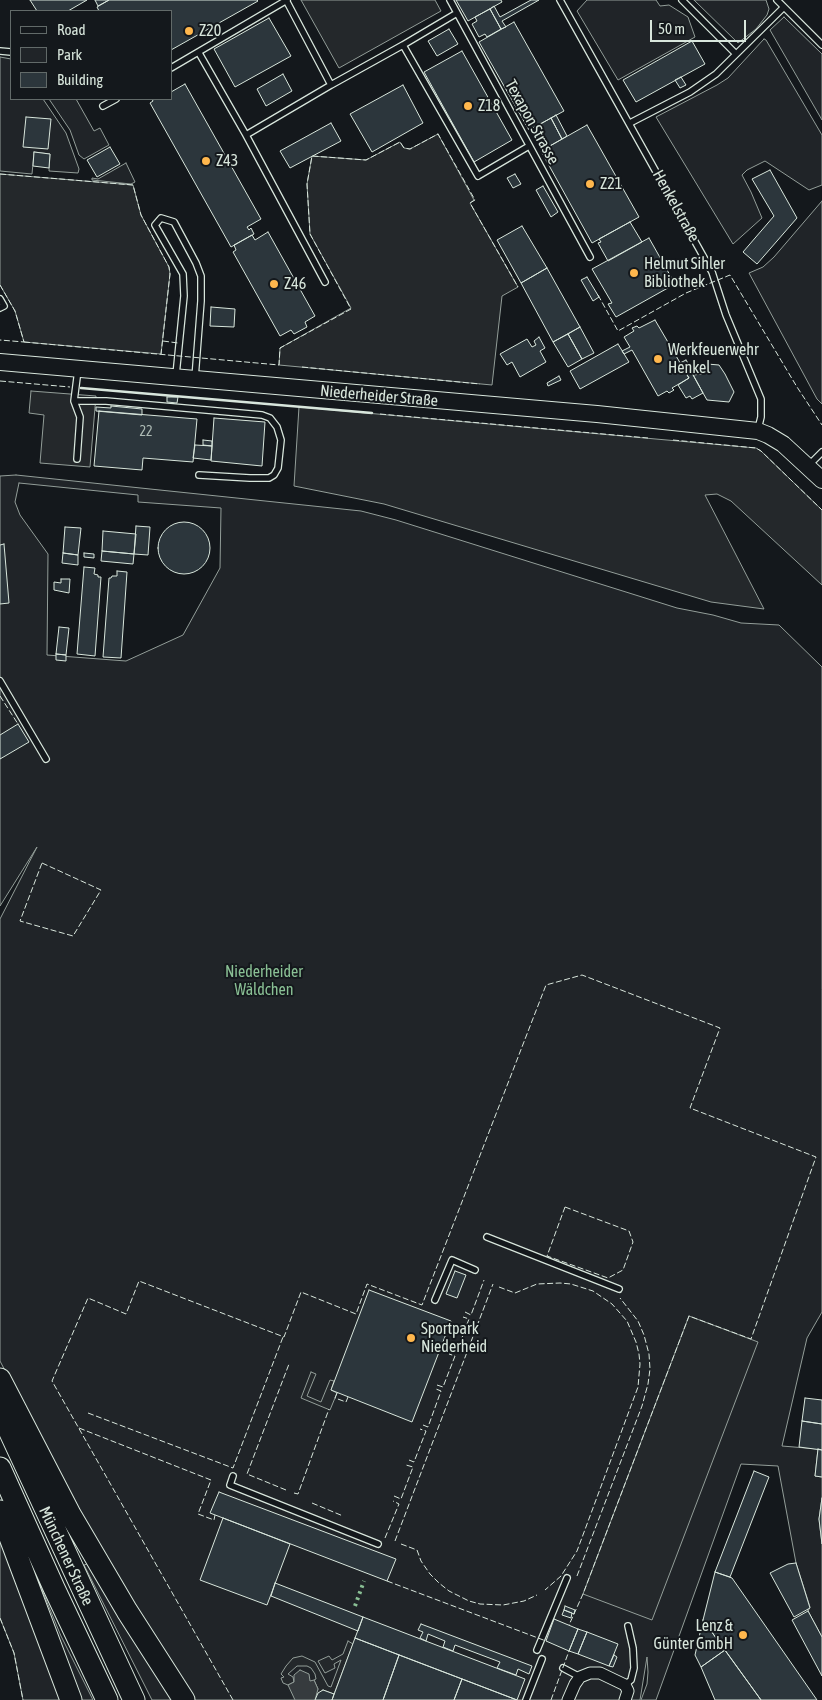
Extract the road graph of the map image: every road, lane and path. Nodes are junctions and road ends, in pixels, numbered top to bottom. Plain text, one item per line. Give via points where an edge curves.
1 (286, 0) edge
2 (450, 0) edge
3 (560, 0) edge
4 (682, 0) edge
5 (777, 0) edge
6 (784, 7) junction
7 (457, 13) junction
8 (403, 45) junction
9 (822, 45) edge
10 (199, 52) junction
11 (736, 54) junction
12 (172, 67) edge
13 (331, 85) junction
14 (114, 100) edge
15 (103, 106) dead end
16 (630, 123) junction
17 (246, 135) junction
18 (529, 146) junction
19 (590, 257) dead end
20 (325, 282) dead end
21 (0, 299) edge
22 (0, 308) edge
23 (0, 362) edge
24 (78, 370) junction
25 (176, 378) junction
26 (194, 380) junction
27 (74, 400) junction
28 (758, 431) junction
29 (822, 452) edge
30 (78, 459) dead end
31 (808, 467) junction
32 (199, 475) dead end
33 (822, 480) edge
34 (0, 681) edge
35 (46, 759) dead end
36 (487, 1237) dead end
37 (475, 1270) dead end
38 (619, 1289) dead end
39 (435, 1300) dead end
40 (0, 1379) edge
41 (0, 1411) edge
42 (0, 1468) edge
43 (233, 1476) dead end
44 (0, 1512) edge
45 (378, 1544) dead end
46 (567, 1578) dead end
47 (628, 1626) dead end
48 (537, 1650) dead end
49 (542, 1659) dead end
50 (562, 1668) dead end
51 (580, 1677) junction
52 (625, 1684) junction
53 (71, 1700) edge
54 (107, 1700) edge
55 (134, 1700) edge
56 (184, 1700) edge
57 (526, 1700) edge
58 (568, 1700) edge
59 (625, 1700) edge

1 - 10 lane
1 - 13 lane
2 - 7 lane, Texapon Strasse
3 - 16 lane, Henkelstraße
4 - 11 lane
5 - 6 lane
6 - 9 lane
6 - 11 lane
7 - 8 lane
7 - 18 lane, Texapon Strasse
8 - 13 lane
8 - 18 lane via 478,176
10 - 12 lane
10 - 17 lane
11 - 16 lane via 716,74 690,92
13 - 17 lane
14 - 15 lane
16 - 28 lane, Henkelstraße via 712,272 761,399
17 - 20 lane
18 - 19 lane, Texapon Strasse
21 - 22 lane via 4,306
23 - 24 street, Niederheider Straße
24 - 25 street, Niederheider Straße
24 - 27 lane
25 - 26 street, Niederheider Straße
25 - 26 lane via 183,274 154,225 162,218 174,222 201,276
26 - 28 street, Niederheider Straße
27 - 30 lane via 80,417
27 - 32 lane via 262,415 270,418 277,427 281,440 278,468 274,475 269,478
28 - 31 street via 776,438
29 - 31 lane
31 - 33 street
34 - 35 lane
36 - 38 lane
37 - 39 lane via 452,1260
40 - 56 highway via 70,1514
41 - 55 highway, Münchener Straße
42 - 54 highway, Münchener Straße
43 - 45 lane via 230,1485
44 - 53 highway
46 - 48 lane
47 - 52 lane via 634,1668 631,1680
49 - 57 lane
50 - 51 lane
51 - 52 street via 600,1673
51 - 58 street
52 - 59 street via 628,1691

